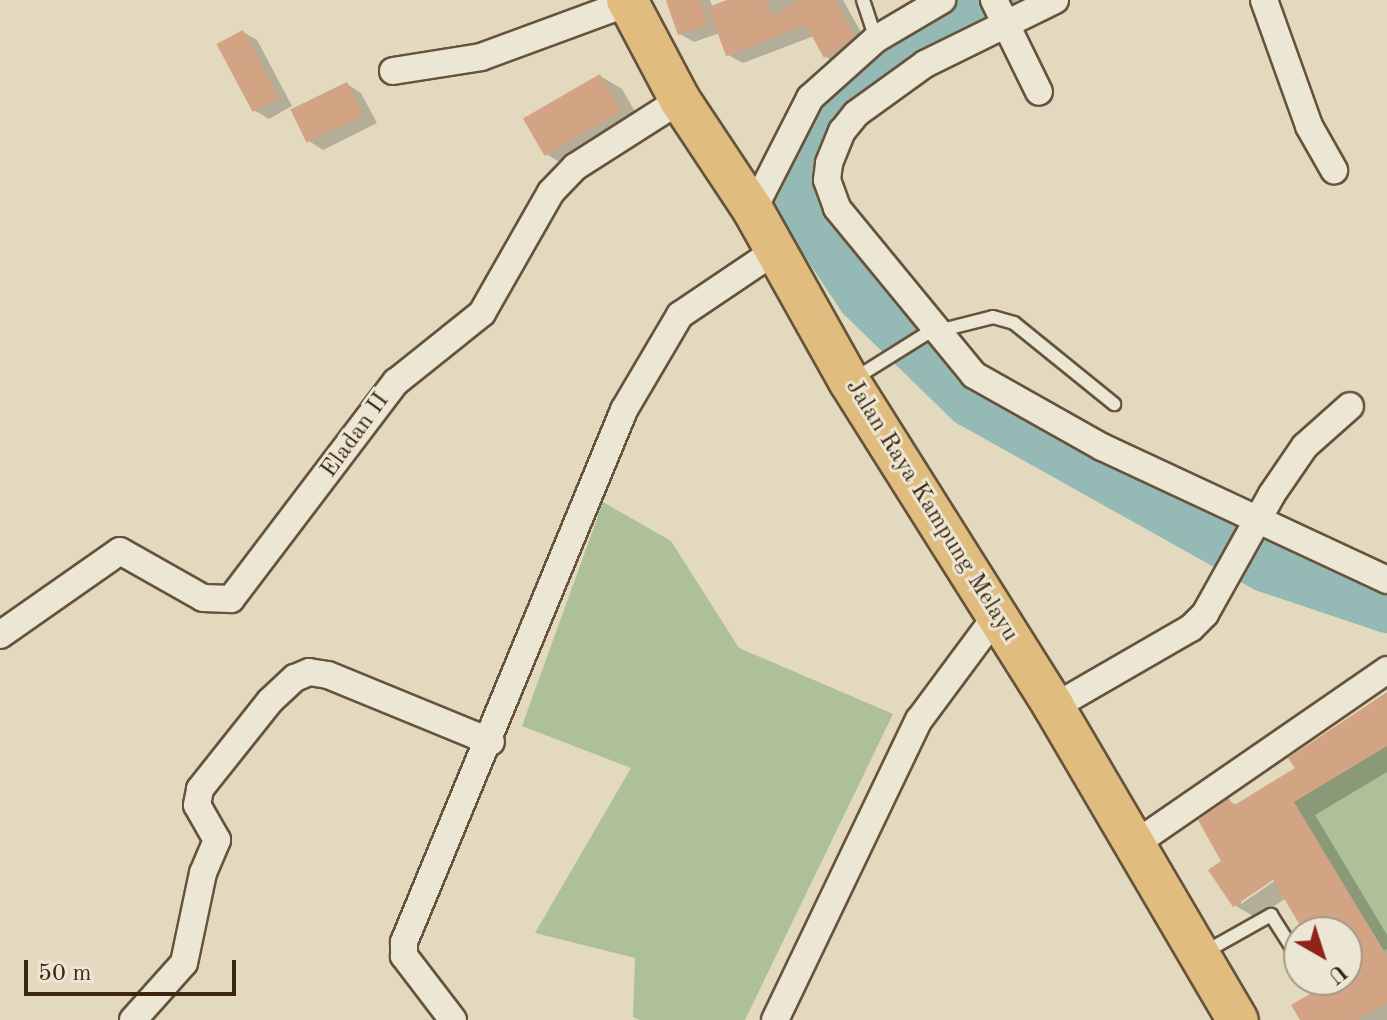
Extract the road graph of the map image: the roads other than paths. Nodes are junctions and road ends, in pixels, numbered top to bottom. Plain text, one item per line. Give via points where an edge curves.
1 (863, 0) edge
2 (1055, 0) edge
3 (1264, 0) edge
4 (627, 2) edge
5 (929, 3) edge
6 (1001, 12) edge
7 (876, 39) junction
8 (393, 71) dead end
9 (1039, 92) dead end
10 (680, 100) junction
11 (1334, 170) dead end
12 (753, 210) junction
13 (775, 251) junction
14 (930, 332) junction
15 (864, 372) junction
16 (1114, 404) dead end
17 (1350, 406) dead end
18 (1256, 524) junction
19 (1387, 580) edge
20 (997, 615) junction
21 (0, 635) edge
22 (1387, 670) edge
23 (1054, 707) junction
24 (491, 742) junction
25 (1132, 846) junction
26 (1283, 934) edge
27 (1199, 955) junction
28 (133, 1020) edge
29 (453, 1020) edge
30 (775, 1020) edge
31 (1238, 1020) edge

1 - 7 lane
2 - 6 street
3 - 11 street via 1309,126
4 - 8 street via 481,57
4 - 10 main road, Jalan Raya Kampung Melayu
5 - 7 street
6 - 9 street
6 - 14 street via 856,114 842,131 829,164 827,180 837,208
7 - 12 street via 831,76 796,116
10 - 12 main road, Jalan Raya Kampung Melayu
10 - 21 street, Eladan II via 575,167 551,192 482,313 396,382 231,599 203,598 120,551
12 - 13 main road, Jalan Raya Kampung Melayu
13 - 15 main road, Jalan Raya Kampung Melayu
13 - 24 street via 690,304 624,410
14 - 15 lane
14 - 16 lane via 993,317 1014,323
14 - 18 street via 974,375 1022,406
15 - 20 main road, Jalan Raya Kampung Melayu
17 - 18 street via 1305,446
18 - 19 street
18 - 23 street via 1237,562 1191,628
20 - 23 main road, Jalan Raya Kampung Melayu
20 - 30 street via 919,720
22 - 25 street
23 - 25 main road, Jalan Raya Kampung Melayu
24 - 28 street via 328,675 309,672 295,678 270,701 200,789 197,805 217,840 203,873 184,963
24 - 29 street via 404,942 404,956
25 - 27 main road, Jalan Raya Kampung Melayu
26 - 27 lane via 1271,915
27 - 31 main road, Jalan Raya Kampung Melayu

